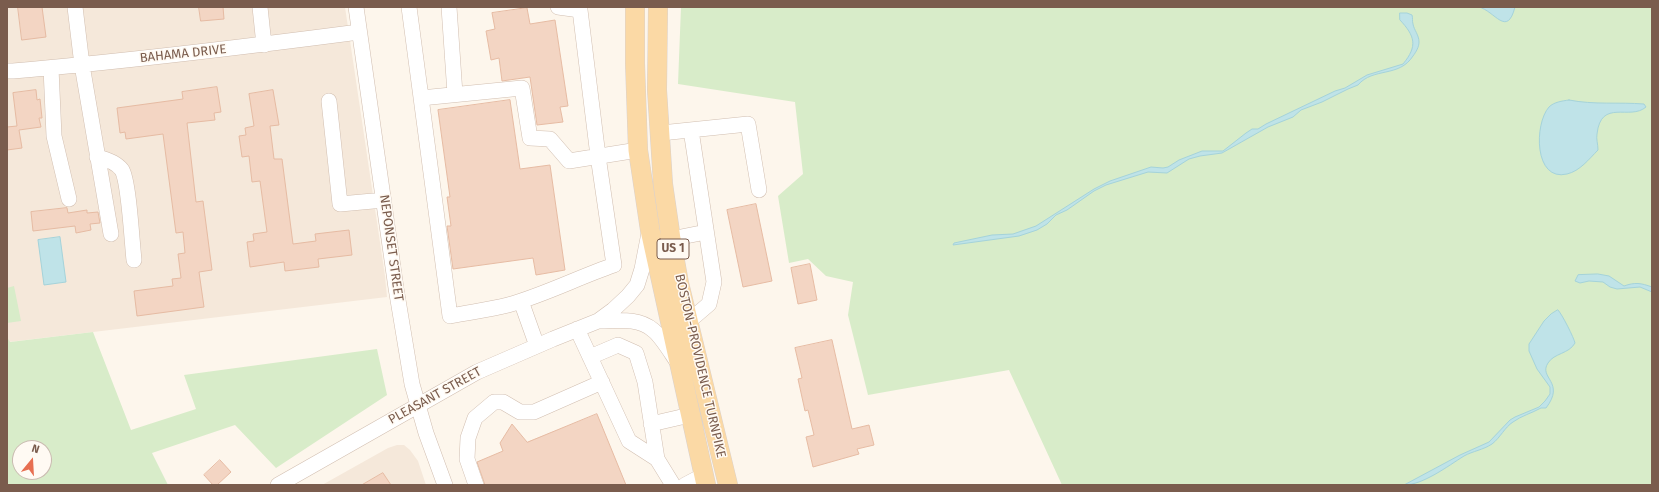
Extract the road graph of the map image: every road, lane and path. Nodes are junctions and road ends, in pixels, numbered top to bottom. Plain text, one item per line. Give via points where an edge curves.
1 (75, 7) edge
2 (260, 7) edge
3 (356, 7) edge
4 (409, 7) edge
5 (449, 7) edge
6 (558, 7) edge
7 (635, 7) edge
8 (658, 7) edge
9 (360, 32) junction
10 (264, 45) junction
11 (82, 65) junction
12 (51, 68) junction
13 (7, 71) edge
14 (455, 94) junction
15 (421, 98) junction
16 (329, 101) dead end
17 (691, 130) junction
18 (661, 133) junction
19 (638, 150) junction
20 (598, 156) junction
21 (98, 157) junction
22 (759, 190) dead end
23 (69, 199) dead end
24 (384, 200) junction
25 (650, 230) junction
26 (706, 232) junction
27 (111, 234) dead end
28 (671, 239) junction
29 (134, 260) dead end
30 (521, 301) junction
31 (598, 321) junction
32 (688, 322) junction
33 (577, 329) junction
34 (537, 346) junction
35 (590, 356) junction
36 (678, 363) junction
37 (602, 382) junction
38 (417, 406) junction
39 (690, 415) junction
40 (651, 424) junction
41 (657, 459) junction
42 (705, 480) edge
43 (284, 483) edge
44 (445, 485) edge
45 (476, 485) edge
46 (673, 485) edge
47 (685, 485) edge
48 (728, 485) edge

1 - 11 street
2 - 10 street
3 - 9 street, NEPONSET STREET
4 - 15 street
5 - 14 street
6 - 20 street via 580,10
7 - 19 main road, BOSTON-PROVIDENCE TURNPIKE / US 1
8 - 18 main road, BOSTON-PROVIDENCE TURNPIKE / US 1
9 - 10 street, BAHAMA DRIVE
9 - 24 street, NEPONSET STREET
10 - 11 street, BAHAMA DRIVE
11 - 12 street, BAHAMA DRIVE
11 - 21 street
12 - 13 street, BAHAMA DRIVE
12 - 23 street via 54,136
14 - 15 street
14 - 20 street via 522,88 530,138 550,139 569,161
15 - 30 street via 450,316
16 - 24 street via 340,204
17 - 18 street
17 - 22 street via 748,124
17 - 26 street
18 - 28 main road, BOSTON-PROVIDENCE TURNPIKE / US 1 via 663,184
19 - 20 street
19 - 25 main road, BOSTON-PROVIDENCE TURNPIKE / US 1
20 - 30 street via 614,265
21 - 27 street
21 - 29 street via 116,165 125,176
24 - 38 street, NEPONSET STREET via 396,288
25 - 31 street, PLEASANT STREET via 637,285 613,310
25 - 36 main road, BOSTON-PROVIDENCE TURNPIKE / US 1
26 - 28 street
26 - 32 street via 714,282 709,304
28 - 32 main road, BOSTON-PROVIDENCE TURNPIKE / US 1
30 - 34 street
31 - 33 street, PLEASANT STREET
31 - 36 street, PLEASANT STREET via 631,320 643,324 653,330
32 - 48 main road, BOSTON-PROVIDENCE TURNPIKE / US 1
33 - 34 street, PLEASANT STREET
33 - 35 street
34 - 38 street, PLEASANT STREET via 477,372
35 - 37 street
35 - 40 street via 618,345 636,353 645,382
36 - 39 main road, BOSTON-PROVIDENCE TURNPIKE / US 1
37 - 41 street via 629,441
37 - 45 street via 534,412 520,412 503,402 494,402 475,418 468,438 467,459
38 - 43 street, PLEASANT STREET
38 - 44 street, NEPONSET STREET
39 - 40 street
39 - 42 main road, BOSTON-PROVIDENCE TURNPIKE / US 1
40 - 41 street
41 - 46 street
42 - 47 street

